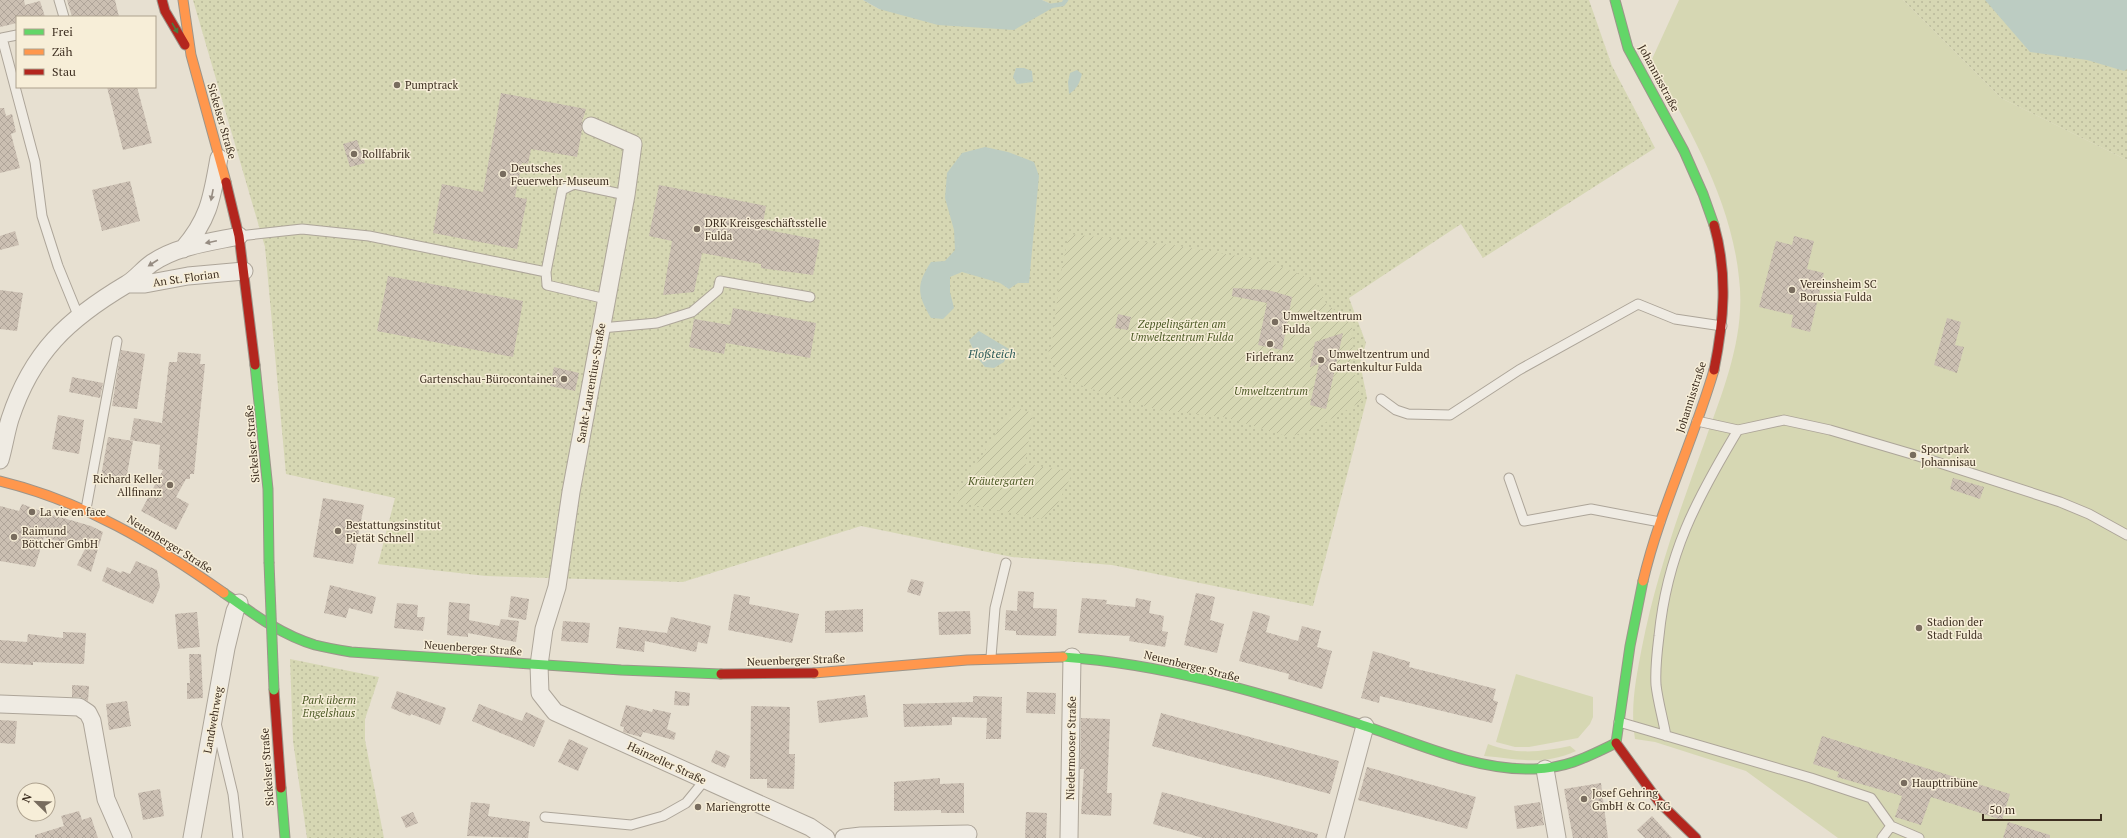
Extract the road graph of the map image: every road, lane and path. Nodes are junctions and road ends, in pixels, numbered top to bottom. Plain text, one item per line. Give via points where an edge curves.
1 (59, 0) edge
2 (162, 0) edge
3 (183, 0) edge
4 (1615, 0) edge
5 (64, 16) edge
6 (16, 35) edge
7 (191, 55) junction
8 (591, 126) dead end
9 (220, 156) junction
10 (626, 194) junction
11 (239, 236) junction
12 (183, 249) junction
13 (244, 271) junction
14 (546, 272) junction
15 (128, 284) junction
16 (810, 297) dead end
17 (606, 298) junction
18 (78, 315) junction
19 (1723, 326) junction
20 (601, 328) junction
21 (117, 341) dead end
22 (1381, 399) dead end
23 (1697, 420) junction
24 (1738, 430) junction
25 (0, 460) edge
26 (1509, 478) dead end
27 (0, 481) edge
28 (86, 509) junction
29 (1660, 522) junction
30 (2127, 535) edge
31 (1006, 563) dead end
32 (239, 603) junction
33 (991, 657) junction
34 (1072, 657) junction
35 (539, 665) junction
36 (0, 704) edge
37 (213, 714) junction
38 (1619, 722) junction
39 (1365, 726) junction
40 (1666, 736) junction
41 (1616, 743) junction
42 (1545, 769) junction
43 (704, 780) junction
44 (545, 817) dead end
45 (1891, 826) junction
46 (968, 834) dead end
47 (123, 838) edge
48 (192, 838) edge
49 (238, 838) edge
50 (285, 838) edge
51 (826, 838) edge
52 (844, 838) edge
53 (1069, 838) edge
54 (1335, 838) edge
55 (1557, 838) edge
56 (1696, 838) edge
57 (1882, 838) edge
58 (1919, 838) edge

1 - 5 lane
2 -> 7 street, Sickelser Straße via 165,11
3 - 7 street, Sickelser Straße
4 - 19 street, Johannisstraße via 1626,42 1711,213 1722,260 1725,294
6 - 18 lane via 2,38 35,162 42,216 58,266
7 - 9 street, Sickelser Straße
8 - 10 street, Sankt-Laurentius-Straße via 633,144
9 - 11 street, Sickelser Straße
9 -> 12 street, An St. Florian via 211,202 205,218
10 - 14 lane via 574,184 562,190
10 - 17 street, Sankt-Laurentius-Straße
11 -> 12 street, An St. Florian
11 - 13 street, Sickelser Straße
11 - 14 lane via 302,228 369,236
12 -> 15 street, An St. Florian via 152,263
13 - 15 street, An St. Florian
13 - 50 street, Sickelser Straße, bridge via 262,416 268,489 274,690
14 - 17 lane via 547,285
15 - 18 street, An St. Florian
16 - 20 lane via 720,281 718,290 692,312 657,323
17 - 20 street, Sankt-Laurentius-Straße
18 - 25 street, An St. Florian via 46,349 29,375 10,419
19 - 22 lane via 1675,319 1638,304 1519,370 1450,415 1408,414 1396,410
19 - 23 street, Johannisstraße via 1713,374
20 - 35 street, Sankt-Laurentius-Straße via 571,492 557,587 544,629
21 - 28 lane
23 - 24 lane
23 - 29 street, Johannisstraße
24 - 30 lane via 1784,420 1830,430 1915,454 2060,502 2089,514
24 - 40 lane via 1684,529 1672,564 1664,598 1657,653 1656,685
26 - 29 lane via 1524,522 1591,509
27 - 28 street, Neuenberger Straße via 42,491
28 - 32 street, Neuenberger Straße via 127,530
29 - 38 street, Johannisstraße via 1632,626
31 - 33 lane via 995,608
32 - 35 street, Neuenberger Straße via 278,629 310,643 351,652
32 - 37 street, Landwehrweg via 228,638
33 - 34 street, Neuenberger Straße
33 - 35 street, Neuenberger Straße via 782,674 659,673
34 - 39 street, Neuenberger Straße via 1149,667 1306,707
34 - 53 street, Niedermooser Straße
35 - 43 street, Hainzeller Straße via 540,693 555,712
36 - 47 street via 78,708 88,713 92,721 106,799
37 - 48 street, Landwehrweg
37 - 49 lane via 233,794
38 - 40 lane
38 - 41 street, Johannisstraße
39 - 42 street, Neuenberger Straße via 1464,759 1500,766
39 - 54 street
40 - 45 lane via 1812,778 1871,798
41 - 42 street, Neuenberger Straße via 1574,763 1560,768
41 - 56 street via 1659,802
42 - 55 street
43 - 44 lane via 686,803 663,816 631,825
43 - 51 street, Hainzeller Straße via 810,827
45 - 57 lane
45 - 58 lane
46 - 52 street

